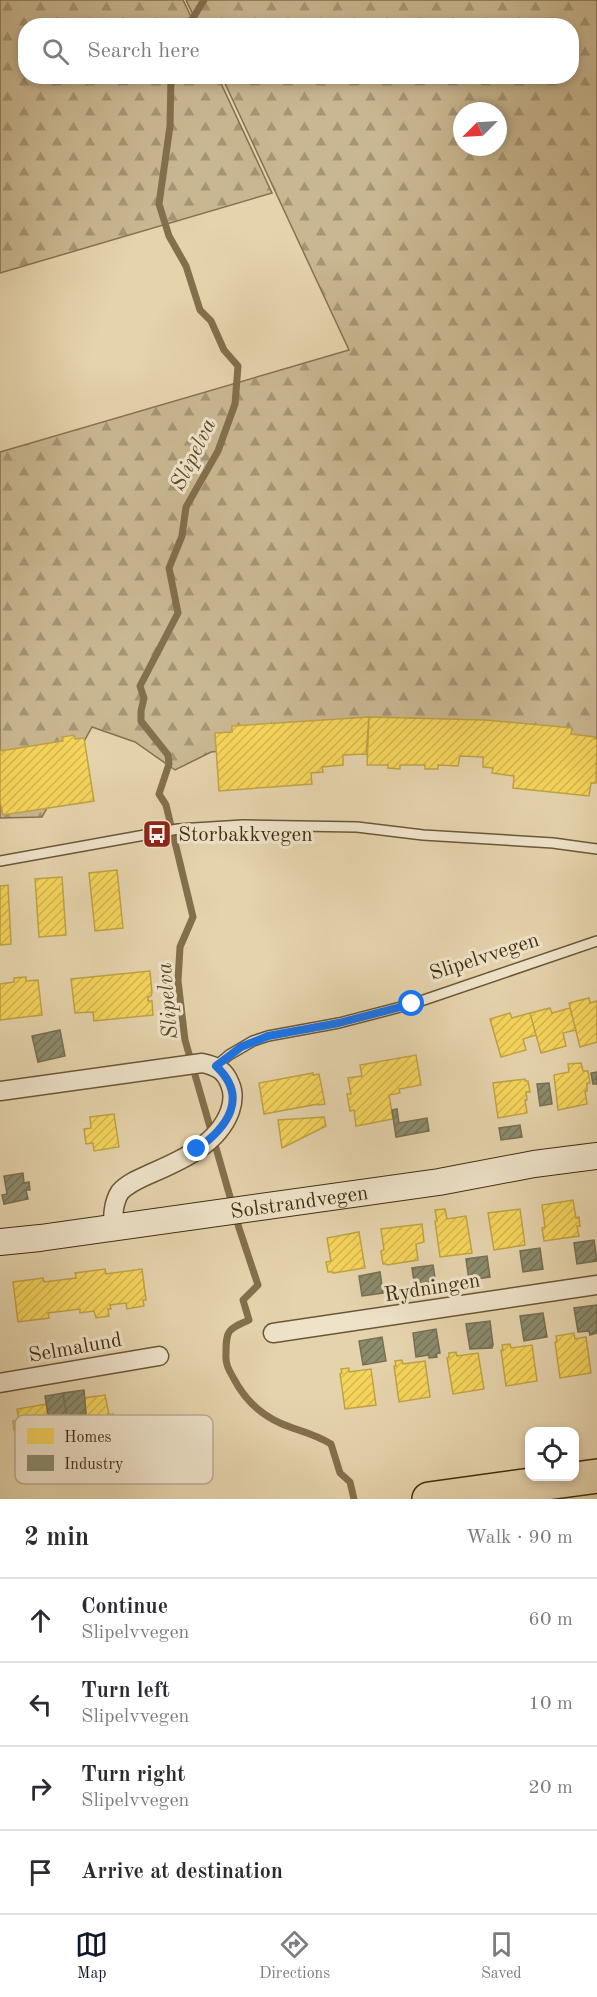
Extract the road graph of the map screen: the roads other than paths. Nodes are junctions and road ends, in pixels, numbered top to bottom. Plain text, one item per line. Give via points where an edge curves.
1 (597, 849) edge
2 (0, 861) edge
3 (597, 941) edge
4 (216, 1066) junction
5 (0, 1091) edge
6 (597, 1156) edge
7 (113, 1228) junction
8 (0, 1242) edge
9 (597, 1285) edge
10 (273, 1333) dead end
11 (159, 1356) dead end
12 (0, 1383) edge
13 (597, 1476) edge
14 (429, 1499) edge

1 - 2 lane via 347,826 243,825 178,829
3 - 4 lane, Slipelvvegen via 412,1004 268,1036 241,1047
4 - 5 street via 188,1064
4 - 7 street via 232,1089 227,1119 197,1149 120,1192 113,1209
6 - 7 street, Solstrandvegen
7 - 8 street, Solstrandvegen
9 - 10 street, Rydningen
11 - 12 street, Selmalund
13 - 14 highway

